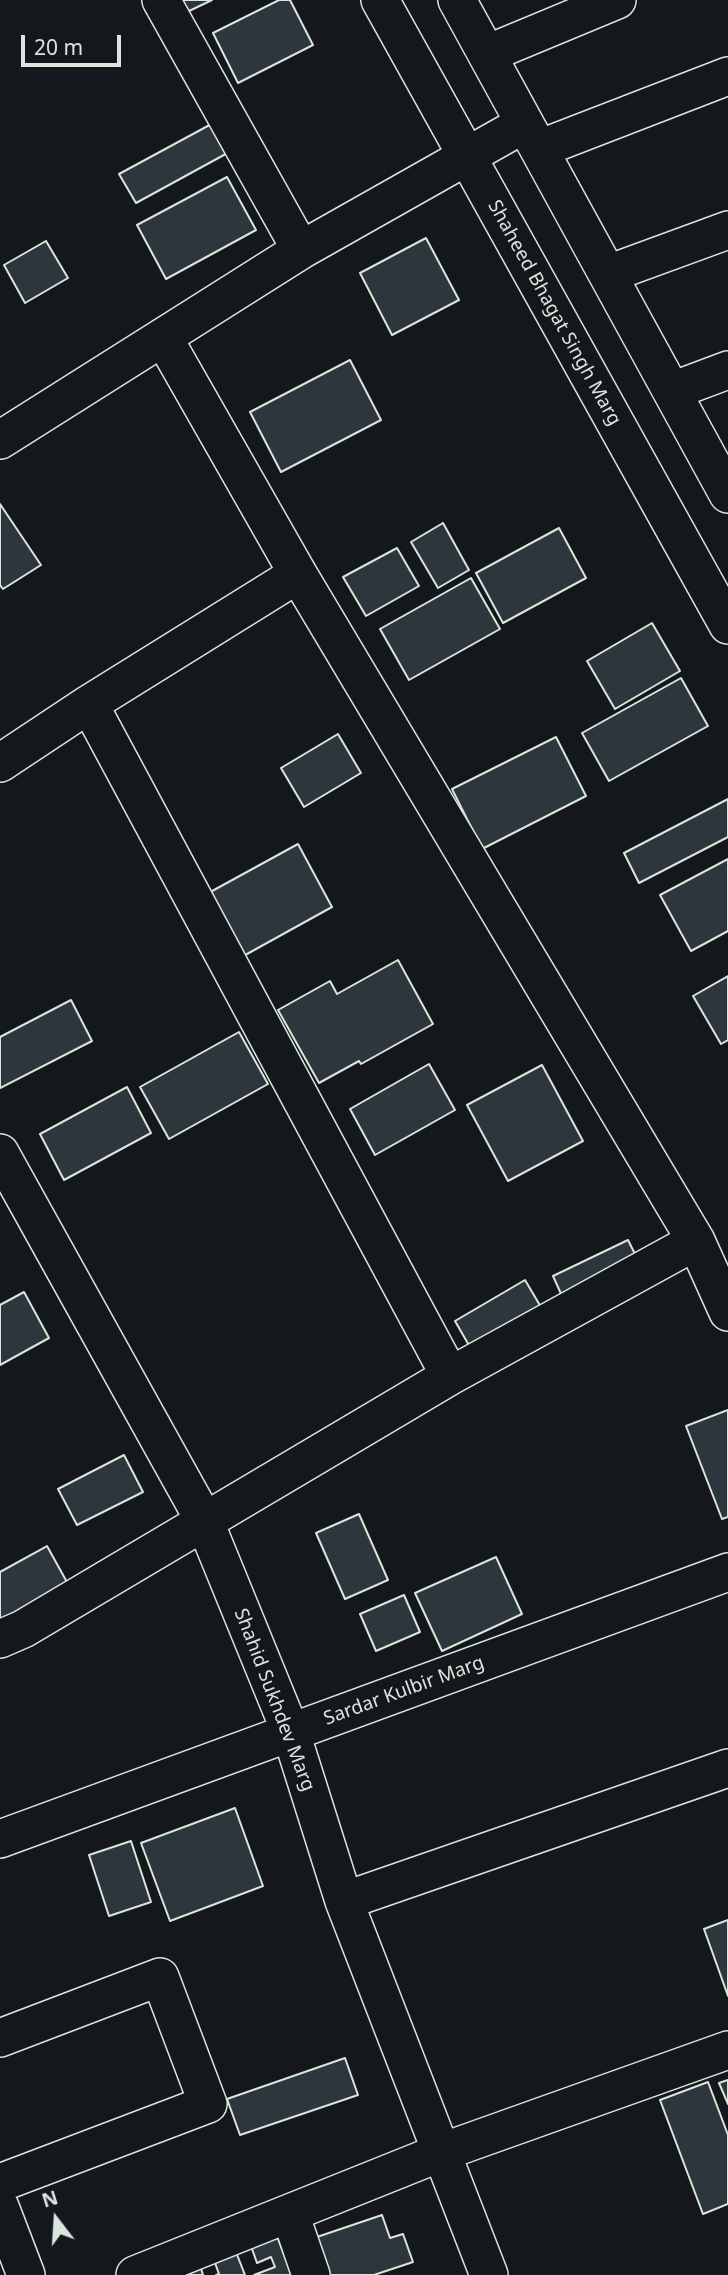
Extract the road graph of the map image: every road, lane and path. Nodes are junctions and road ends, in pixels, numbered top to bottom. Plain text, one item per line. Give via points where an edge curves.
1 (161, 0) edge
2 (380, 0) edge
3 (457, 0) edge
4 (617, 0) edge
5 (487, 54) junction
6 (728, 76) edge
7 (532, 136) junction
8 (467, 156) junction
9 (728, 230) edge
10 (301, 250) junction
11 (608, 274) junction
12 (163, 337) junction
13 (728, 370) edge
14 (672, 391) junction
15 (0, 440) edge
16 (728, 494) edge
17 (298, 574) junction
18 (728, 625) edge
19 (89, 704) junction
20 (0, 763) edge
21 (0, 1153) edge
22 (695, 1241) junction
23 (728, 1312) edge
24 (450, 1377) junction
25 (204, 1520) junction
26 (728, 1572) edge
27 (0, 1639) edge
28 (291, 1733) junction
29 (728, 1768) edge
30 (0, 1839) edge
31 (344, 1901) junction
32 (0, 2038) edge
33 (728, 2050) edge
34 (442, 2152) junction
35 (0, 2183) edge
36 (0, 2207) edge
37 (290, 2214) junction
38 (26, 2275) edge
39 (135, 2275) edge
40 (312, 2275) edge
41 (489, 2275) edge

1 - 10 street
2 - 8 street, Shaheed Bhagat Singh Marg
3 - 5 street
4 - 5 street
5 - 7 street
6 - 7 street
7 - 8 street
7 - 11 street
8 - 10 street
8 - 18 street, Shaheed Bhagat Singh Marg
9 - 11 street
10 - 12 street
11 - 14 street
12 - 15 street
12 - 17 street
13 - 14 street
14 - 16 street
17 - 19 street
17 - 22 street
19 - 20 street
19 - 24 street
21 - 25 street, Shahid Sukhdev Marg
22 - 23 street
22 - 24 street
24 - 25 street
25 - 27 street
25 - 28 street, Shahid Sukhdev Marg
26 - 28 street, Sardar Kulbir Marg
28 - 30 street, Sardar Kulbir Marg
28 - 31 street, Shahid Sukhdev Marg
29 - 31 street
31 - 34 street, Shahid Sukhdev Marg
32 - 35 street via 160,1978 208,2104
33 - 34 street
34 - 37 street
34 - 41 street, Shahid Sukhdev Marg
36 - 38 street
37 - 39 street
37 - 40 street

